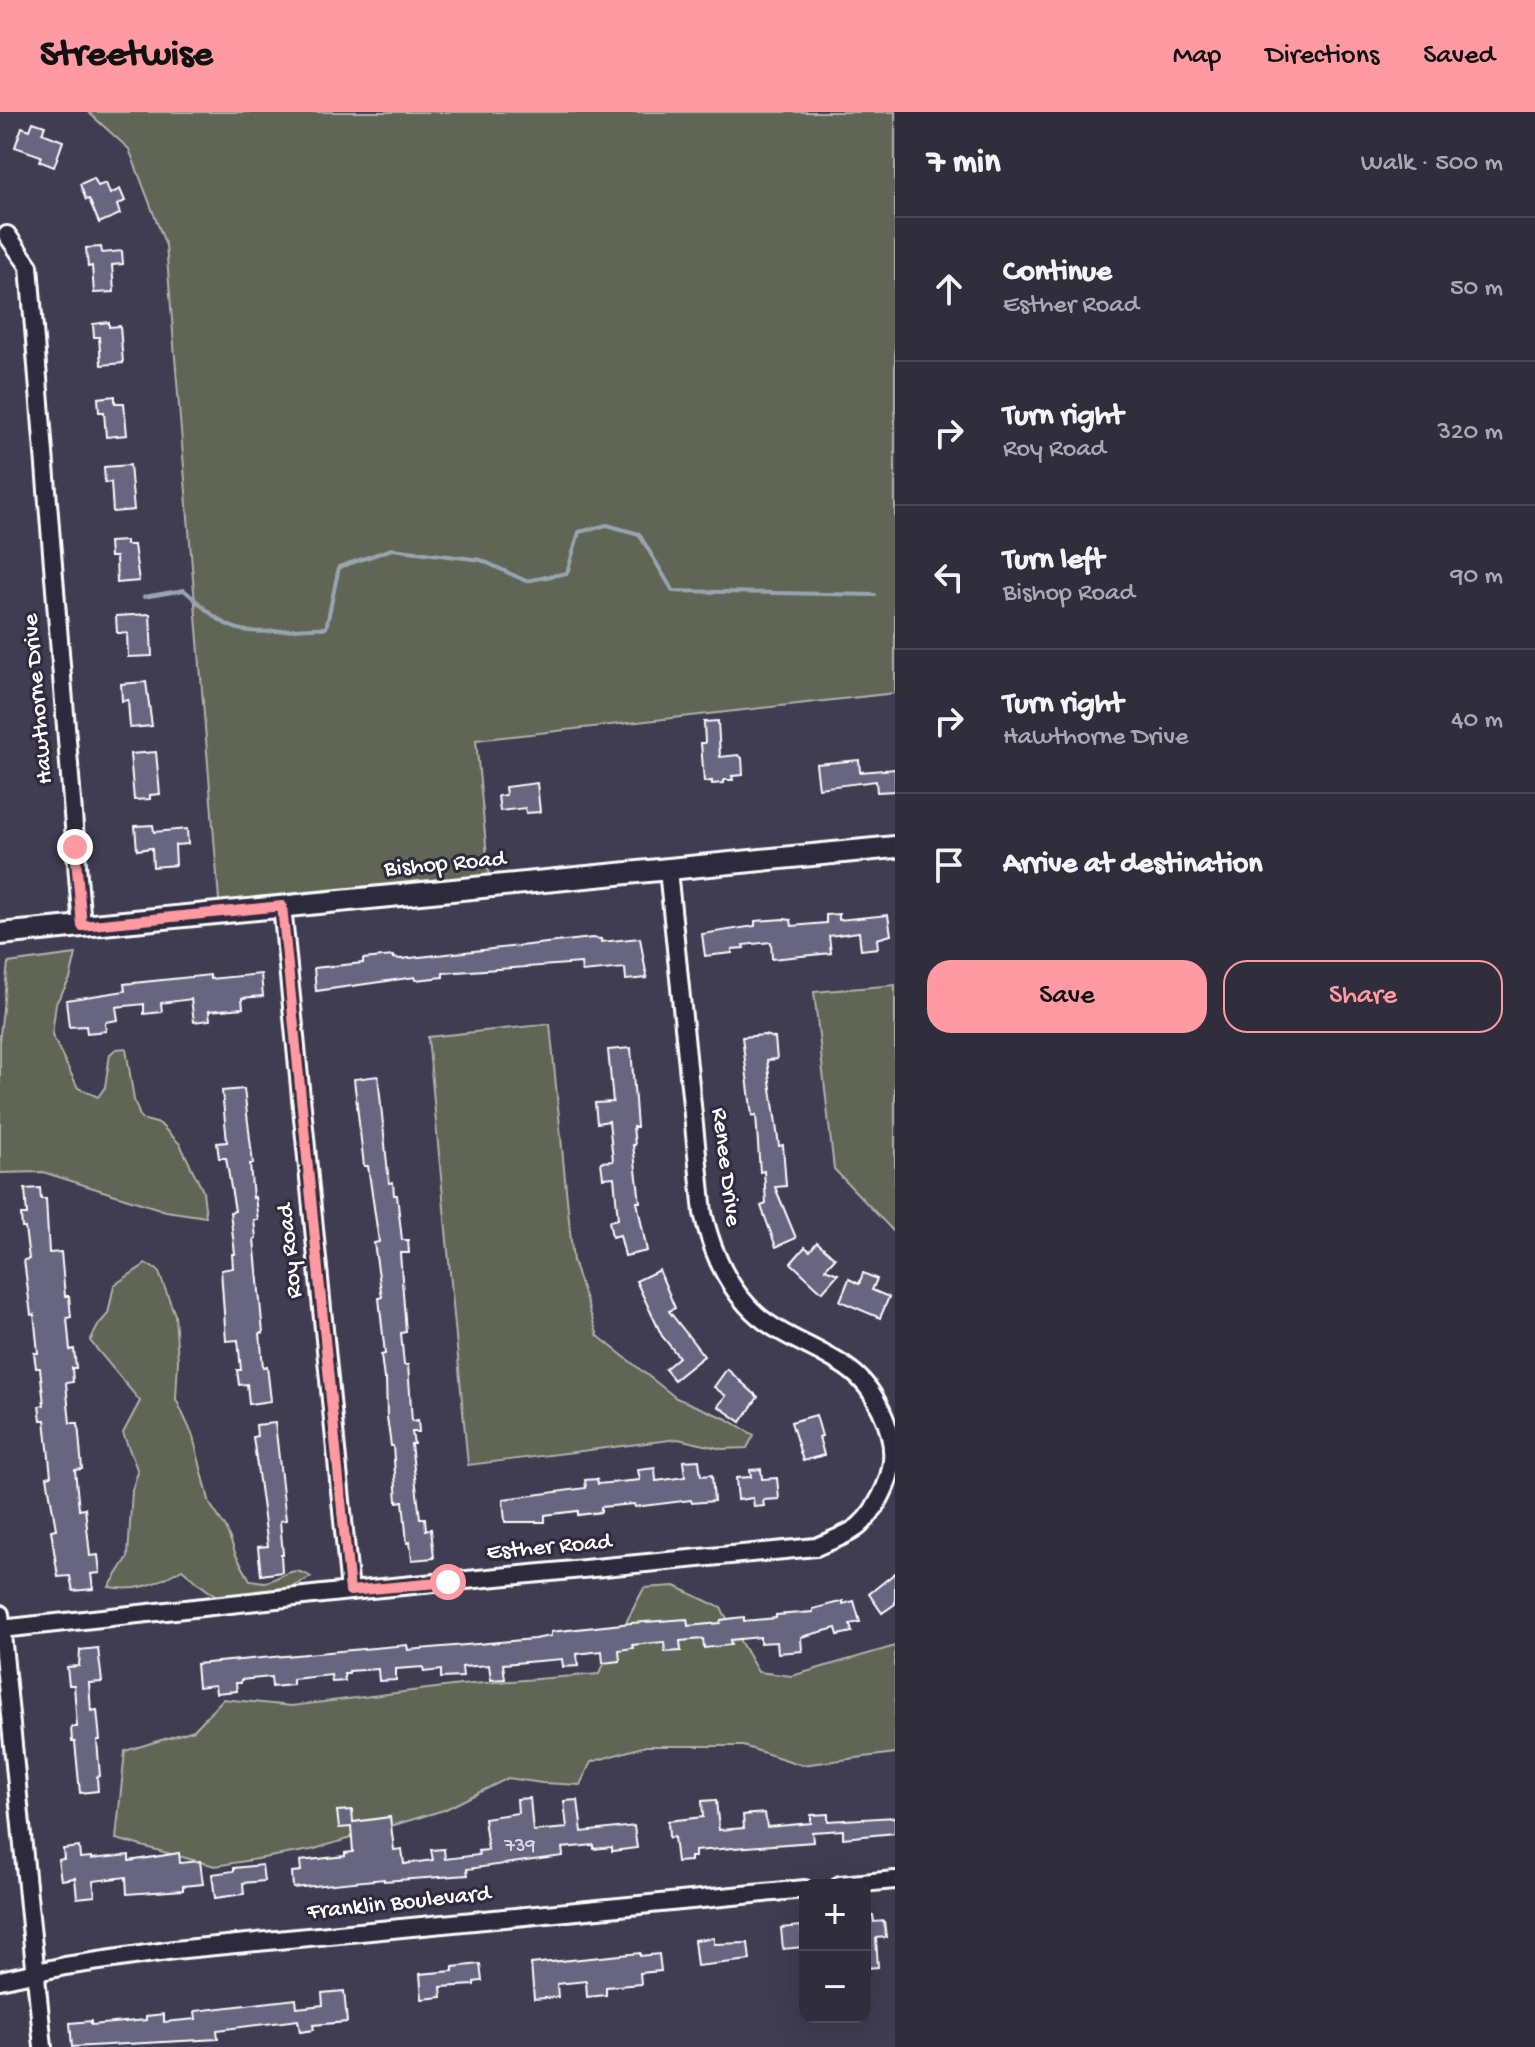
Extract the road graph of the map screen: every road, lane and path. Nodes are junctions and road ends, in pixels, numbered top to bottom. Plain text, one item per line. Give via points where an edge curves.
1 (7, 235) dead end
2 (895, 847) edge
3 (668, 870) junction
4 (282, 906) junction
5 (82, 926) junction
6 (0, 934) edge
7 (858, 1526) joint
8 (350, 1591) junction
9 (1, 1621) edge
10 (895, 1880) edge
11 (871, 1882) edge
12 (799, 1890) edge
13 (35, 1972) junction
14 (0, 1980) edge
15 (43, 2047) edge

1 - 5 street, Hawthorne Drive via 29,266
2 - 3 street, Bishop Road
3 - 4 street, Bishop Road
3 - 7 street, Renee Drive via 703,1213 712,1248 747,1306 777,1330 851,1370 874,1397 890,1435 892,1461 879,1501
4 - 5 street, Bishop Road
4 - 8 street, Roy Road
5 - 6 street, Bishop Road
7 - 8 street, Esther Road via 816,1547
8 - 9 street, Esther Road
9 - 13 street
10 - 11 street
12 - 13 street, Franklin Boulevard via 174,1950
13 - 14 street, Franklin Boulevard
13 - 15 street

